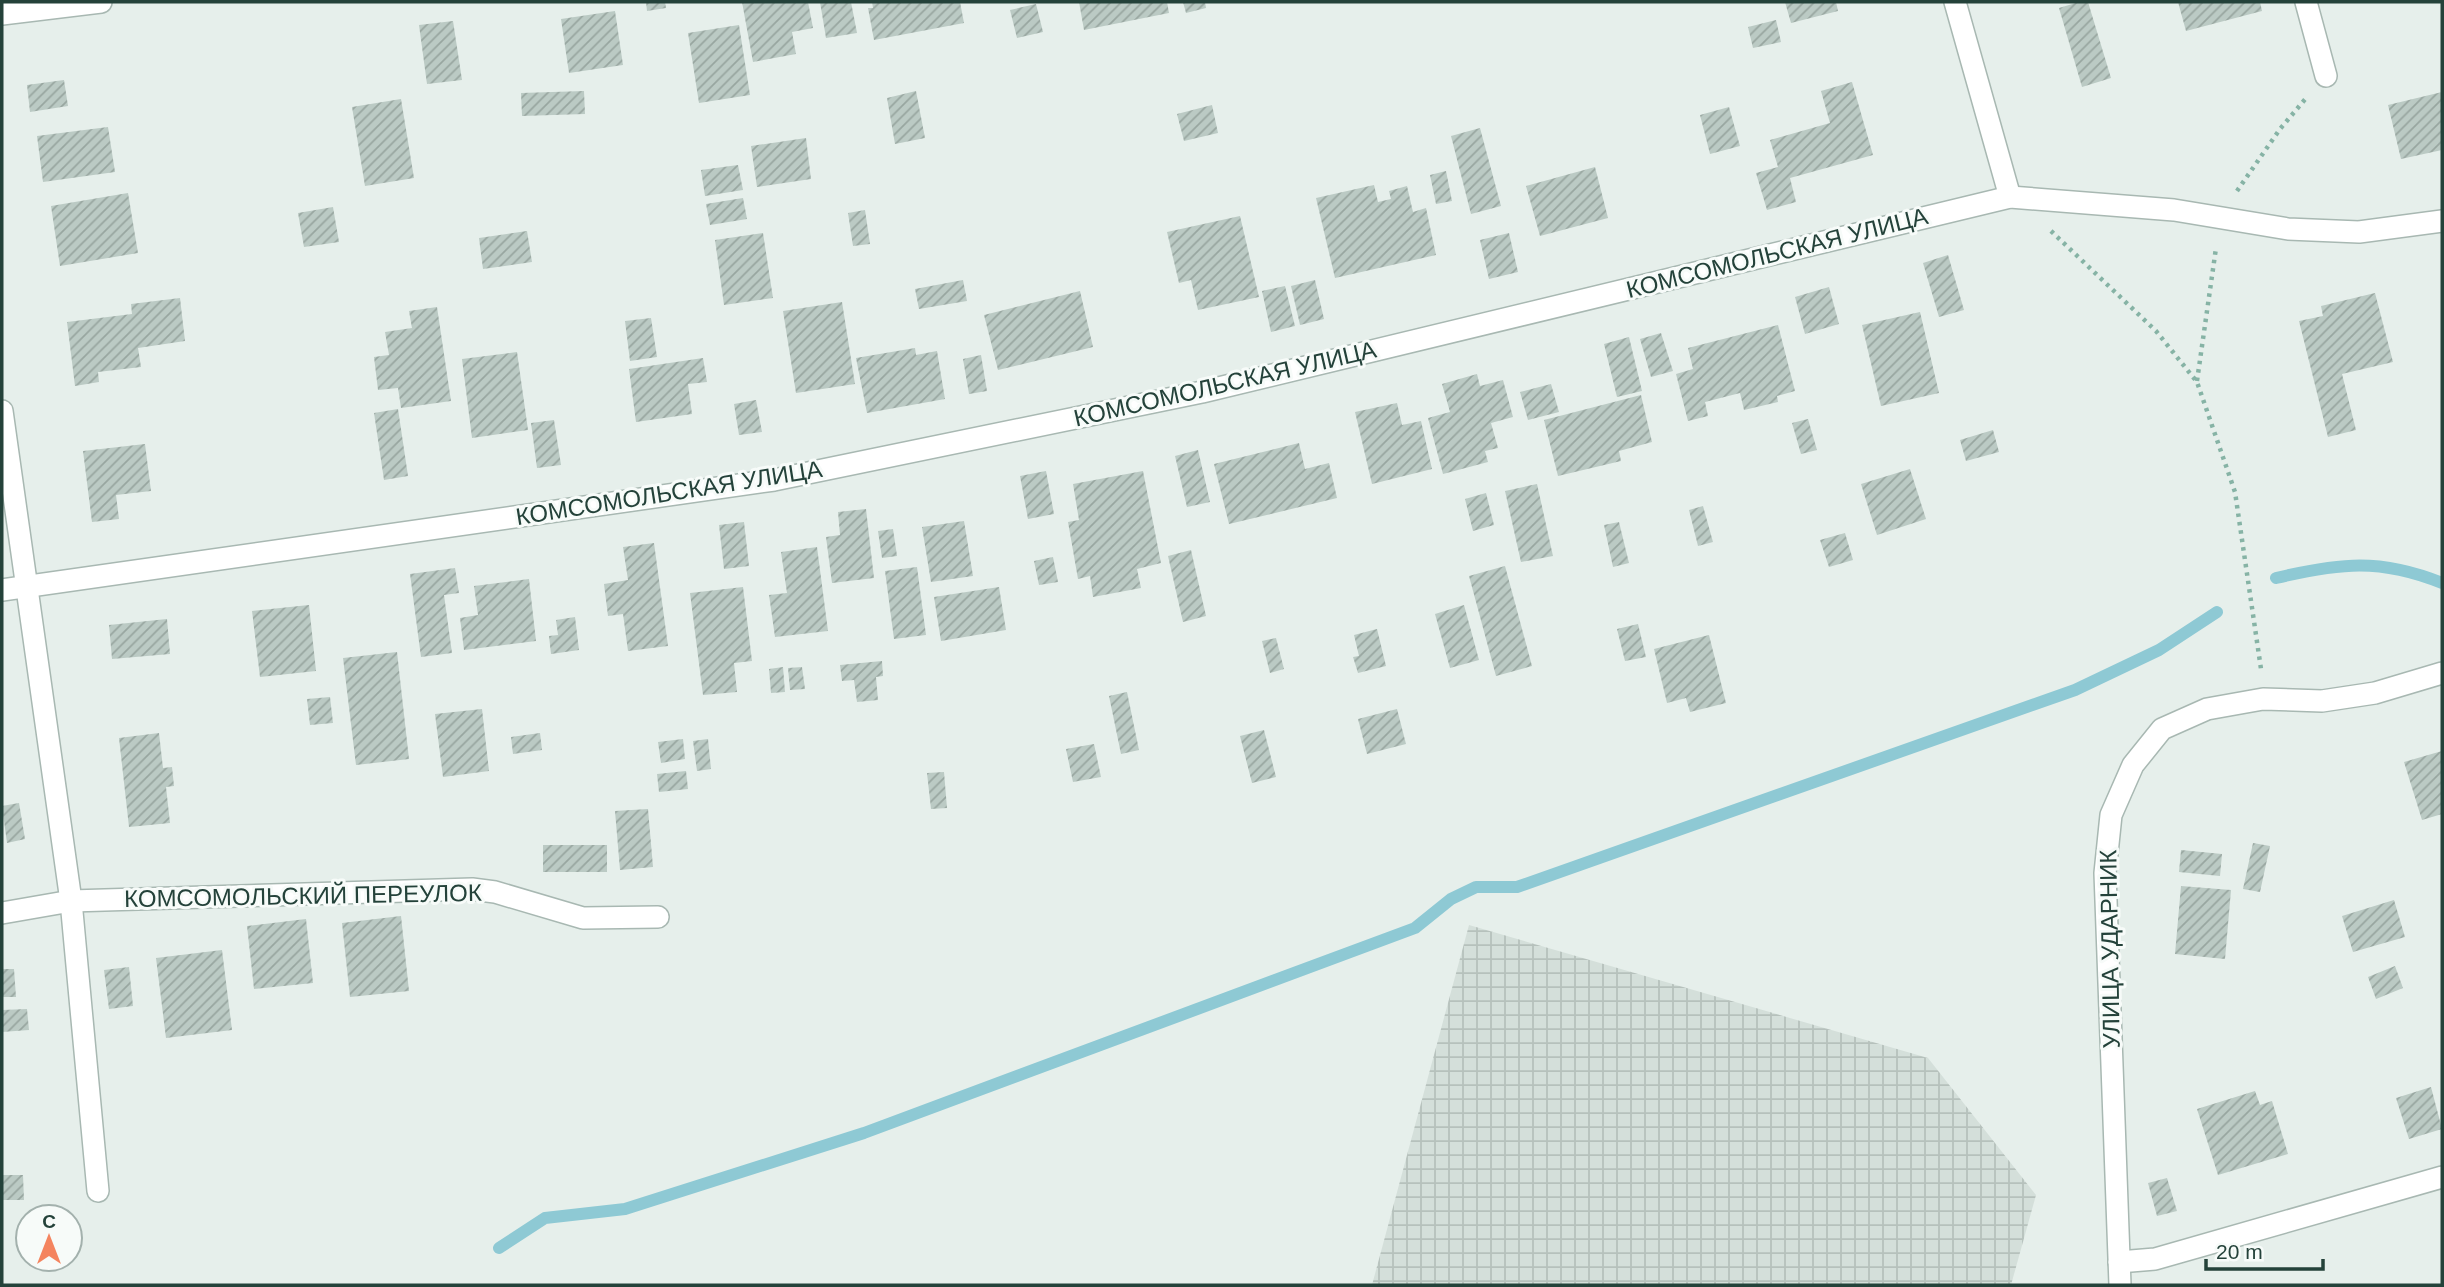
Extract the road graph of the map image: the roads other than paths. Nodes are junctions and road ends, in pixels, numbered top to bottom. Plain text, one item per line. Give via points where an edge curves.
1 (101, 2) edge
2 (1955, 2) edge
3 (2306, 2) edge
4 (2, 14) edge
5 (2326, 76) dead end
6 (2010, 197) junction
7 (2442, 221) edge
8 (2, 411) edge
9 (25, 587) junction
10 (2, 590) edge
11 (2442, 673) edge
12 (71, 901) junction
13 (2, 913) edge
14 (658, 917) dead end
15 (2442, 1177) edge
16 (98, 1191) dead end
17 (2119, 1262) junction
18 (2120, 1285) edge

1 - 4 street
2 - 6 street
3 - 5 street
6 - 7 street, КОМСОМОЛЬСКАЯ УЛИЦА via 2174,210 2288,229 2359,232
6 - 9 street, КОМСОМОЛЬСКАЯ УЛИЦА via 1202,392 774,480
8 - 9 street
9 - 10 street, КОМСОМОЛЬСКАЯ УЛИЦА
9 - 12 street
11 - 17 street, УЛИЦА УДАРНИК via 2375,693 2335,699 2263,699 2207,709 2162,729 2133,765 2111,815 2105,873
12 - 13 street, КОМСОМОЛЬСКИЙ ПЕРЕУЛОК
12 - 14 street, КОМСОМОЛЬСКИЙ ПЕРЕУЛОК via 472,889 583,918
12 - 16 street
15 - 17 street via 2155,1259
17 - 18 street, УЛИЦА УДАРНИК

